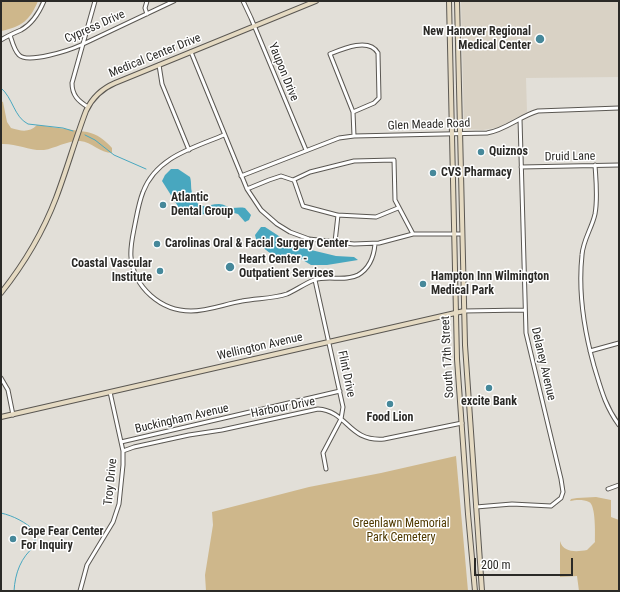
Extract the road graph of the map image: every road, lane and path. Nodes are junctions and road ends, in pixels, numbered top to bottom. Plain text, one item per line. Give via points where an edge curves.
1 (44, 1) edge
2 (95, 1) edge
3 (147, 1) edge
4 (174, 1) edge
5 (243, 1) edge
6 (316, 1) edge
7 (449, 1) edge
8 (457, 1) edge
9 (147, 14) junction
10 (255, 26) junction
11 (10, 35) junction
12 (1, 40) edge
13 (81, 45) junction
14 (191, 52) junction
15 (159, 65) junction
16 (88, 107) junction
17 (619, 108) edge
18 (353, 112) junction
19 (520, 119) junction
20 (451, 133) junction
21 (460, 133) junction
22 (224, 135) junction
23 (354, 136) junction
24 (189, 150) junction
25 (306, 150) junction
26 (596, 165) junction
27 (619, 165) edge
28 (521, 167) junction
29 (241, 176) junction
30 (294, 180) junction
31 (247, 189) junction
32 (398, 208) junction
33 (338, 215) junction
34 (412, 234) junction
35 (454, 234) junction
36 (462, 234) junction
37 (335, 242) junction
38 (375, 244) junction
39 (315, 280) junction
40 (1, 293) edge
41 (524, 310) junction
42 (464, 311) junction
43 (456, 313) junction
44 (330, 341) junction
45 (619, 343) edge
46 (590, 351) junction
47 (1, 378) edge
48 (340, 391) junction
49 (110, 392) junction
50 (14, 415) junction
51 (1, 417) edge
52 (341, 419) junction
53 (462, 422) junction
54 (619, 425) edge
55 (121, 442) junction
56 (123, 452) junction
57 (326, 469) dead end
58 (619, 485) edge
59 (608, 489) dead end
60 (476, 507) junction
61 (80, 591) edge
62 (475, 591) edge
63 (482, 591) edge

1 - 11 street via 30,23
2 - 13 street
3 - 9 street
4 - 9 street, Cypress Drive
5 - 10 street, Yaupon Drive
6 - 10 main road, Medical Center Drive
7 - 20 main road, South 17th Street
8 - 21 main road, South 17th Street
9 - 13 street, Cypress Drive
10 - 14 main road, Medical Center Drive
10 - 25 street, Yaupon Drive
11 - 12 street
11 - 13 street, Cypress Drive via 18,54 26,58 65,51
13 - 16 street via 72,86 73,94
14 - 15 main road, Medical Center Drive
14 - 22 street
15 - 16 main road, Medical Center Drive via 108,86
15 - 24 street via 162,84
16 - 40 main road, Medical Center Drive via 54,203 33,247
17 - 19 street, Glen Meade Road via 543,111
18 - 18 street via 374,103 379,98 379,60 377,52 371,47 354,45 330,54
18 - 23 street
19 - 21 street, Glen Meade Road via 494,132
19 - 28 street, Delaney Avenue
20 - 21 street, Glen Meade Road
20 - 23 street, Glen Meade Road
20 - 35 main road, South 17th Street
21 - 36 main road, South 17th Street
22 - 24 street
22 - 29 street
23 - 25 street, Glen Meade Road via 332,140
24 - 39 street via 158,167 140,200 131,258 138,280 150,295 168,306 196,311 281,295
25 - 29 street, Glen Meade Road
26 - 27 street, Druid Lane
26 - 28 street, Druid Lane
26 - 46 street via 596,204 583,248 580,283
28 - 41 street, Delaney Avenue
29 - 31 street
30 - 31 street via 281,176
30 - 32 street via 310,172 350,162 394,160 395,200
30 - 33 street via 303,206
31 - 37 street via 261,210 283,228 309,238
32 - 33 street via 376,217
32 - 34 street
33 - 37 street
34 - 35 street
34 - 38 street
35 - 36 street
35 - 43 main road, South 17th Street
36 - 42 main road, South 17th Street
37 - 38 street
38 - 39 street via 371,261 360,274 347,278
39 - 44 street, Flint Drive
41 - 42 street, Wellington Avenue
41 - 60 street, Delaney Avenue via 527,342 561,479 561,498 551,506 512,504
42 - 43 main road, Wellington Avenue
42 - 60 main road, South 17th Street
43 - 44 main road, Wellington Avenue
43 - 53 main road, South 17th Street
44 - 48 street, Flint Drive
44 - 49 main road, Wellington Avenue
45 - 46 street
46 - 54 street via 605,401
47 - 50 street via 8,390
48 - 52 street, Flint Drive via 343,407
48 - 55 street, Buckingham Avenue
49 - 50 main road, Wellington Avenue
49 - 55 street, Troy Drive
50 - 51 main road, Wellington Avenue
52 - 53 street, Harbour Drive via 357,434 375,440
52 - 56 street, Harbour Drive via 332,412 318,409 226,430 189,435
52 - 57 street, Flint Drive via 323,453
53 - 62 main road, South 17th Street
55 - 56 street, Troy Drive
56 - 61 street, Troy Drive via 118,510 87,565
58 - 59 street
60 - 63 main road, South 17th Street

